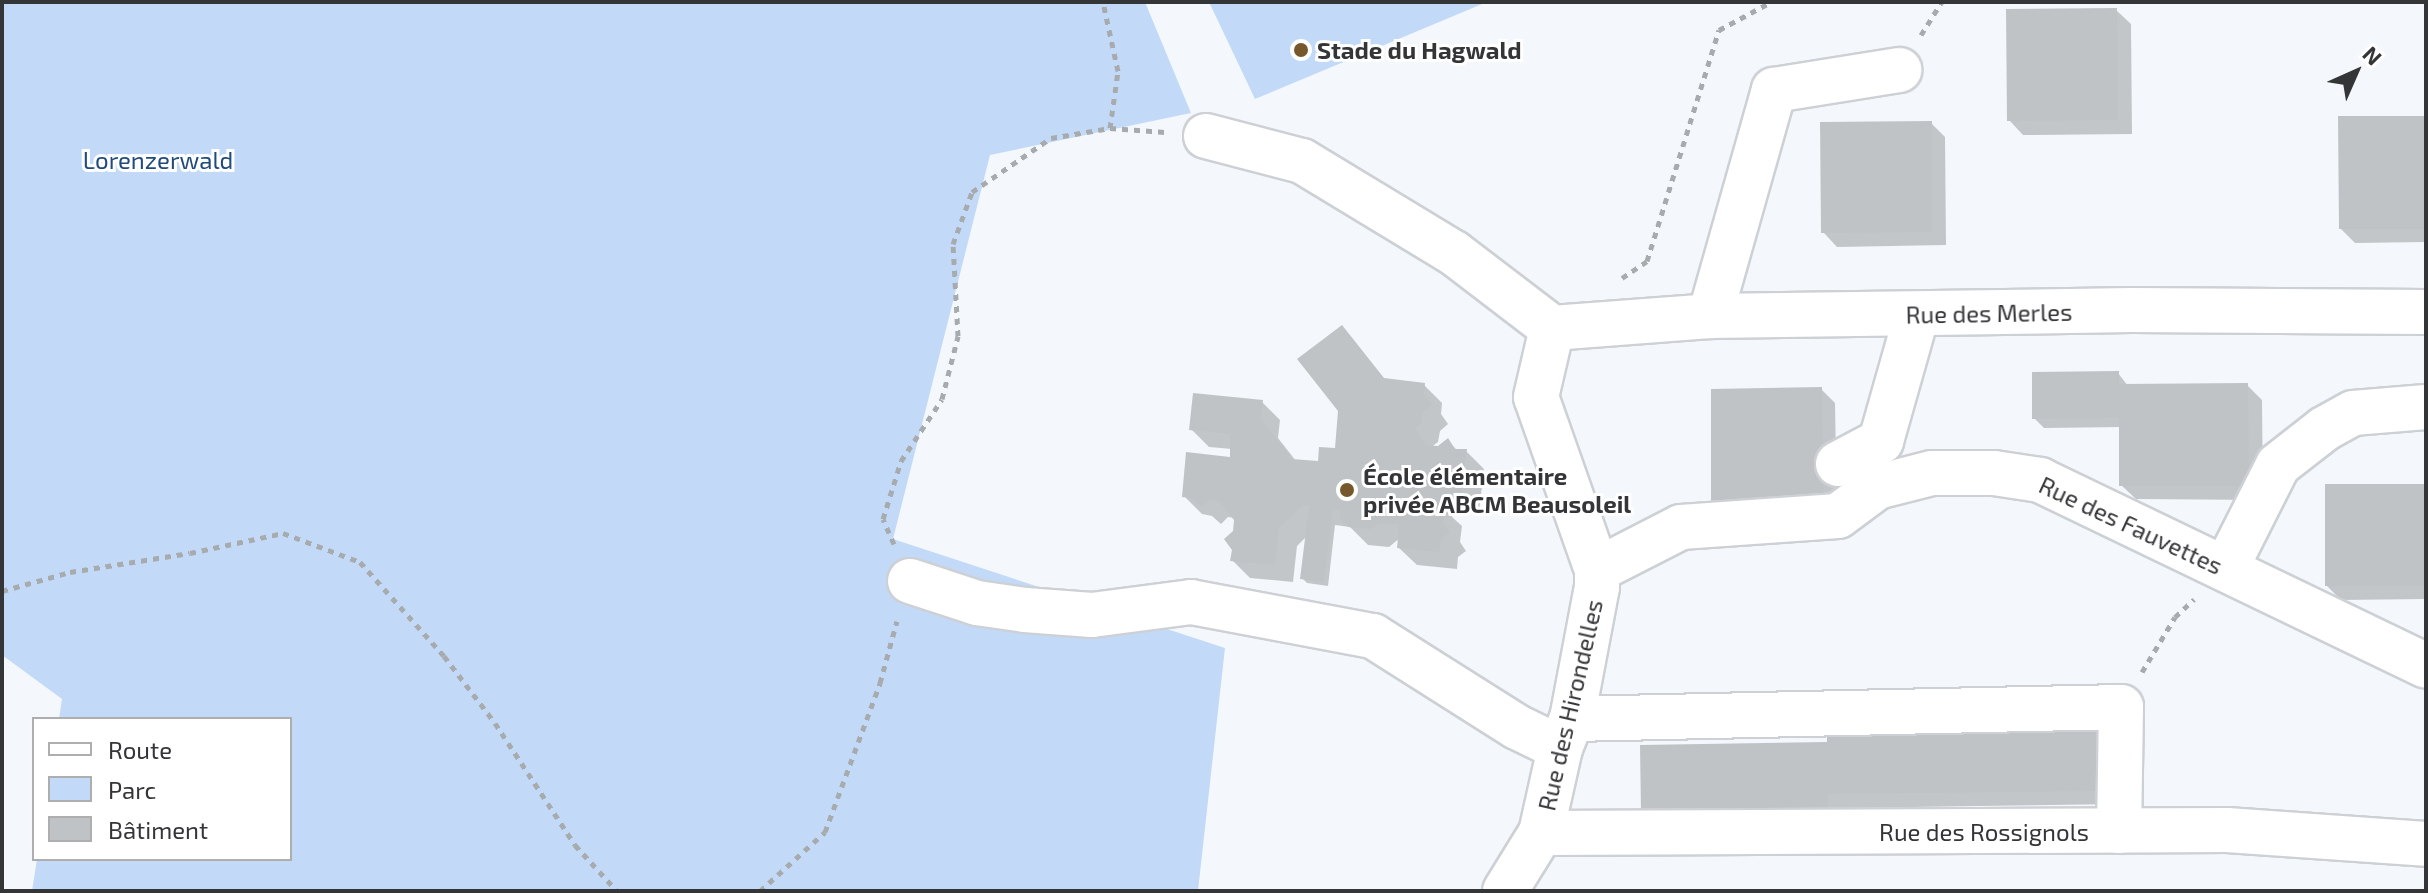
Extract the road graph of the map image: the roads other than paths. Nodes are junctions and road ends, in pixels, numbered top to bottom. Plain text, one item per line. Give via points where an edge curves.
1 (1899, 70) dead end
2 (1206, 136) road end
3 (2426, 312) edge
4 (1917, 314) junction
5 (1710, 316) junction
6 (1552, 328) junction
7 (2426, 407) edge
8 (1838, 464) dead end
9 (2226, 568) junction
10 (1597, 570) junction
11 (910, 581) road end
12 (2426, 666) edge
13 (1566, 733) junction
14 (2119, 831) junction
15 (1541, 833) junction
16 (2426, 844) edge
17 (1505, 891) edge

1 - 5 street via 1774,90
2 - 6 street via 1302,161 1454,253
3 - 4 street, Rue des Merles
4 - 5 street, Rue des Merles
4 - 8 street via 1881,441
5 - 6 street, Rue des Merles
6 - 10 street, Rue des Hirondelles via 1536,397
7 - 9 street via 2353,413 2278,465
9 - 10 street, Rue des Fauvettes via 2040,480 1994,473 1932,473 1877,487 1838,516 1681,527
9 - 12 street, Rue des Fauvettes
10 - 13 street, Rue des Hirondelles
11 - 13 street via 977,603 1025,610 1092,615 1191,602 1373,636 1517,727
13 - 14 street via 2121,707
13 - 15 street, Rue des Hirondelles
14 - 15 street, Rue des Rossignols
14 - 16 street, Rue des Rossignols via 2227,830
15 - 17 street, Rue des Hirondelles

